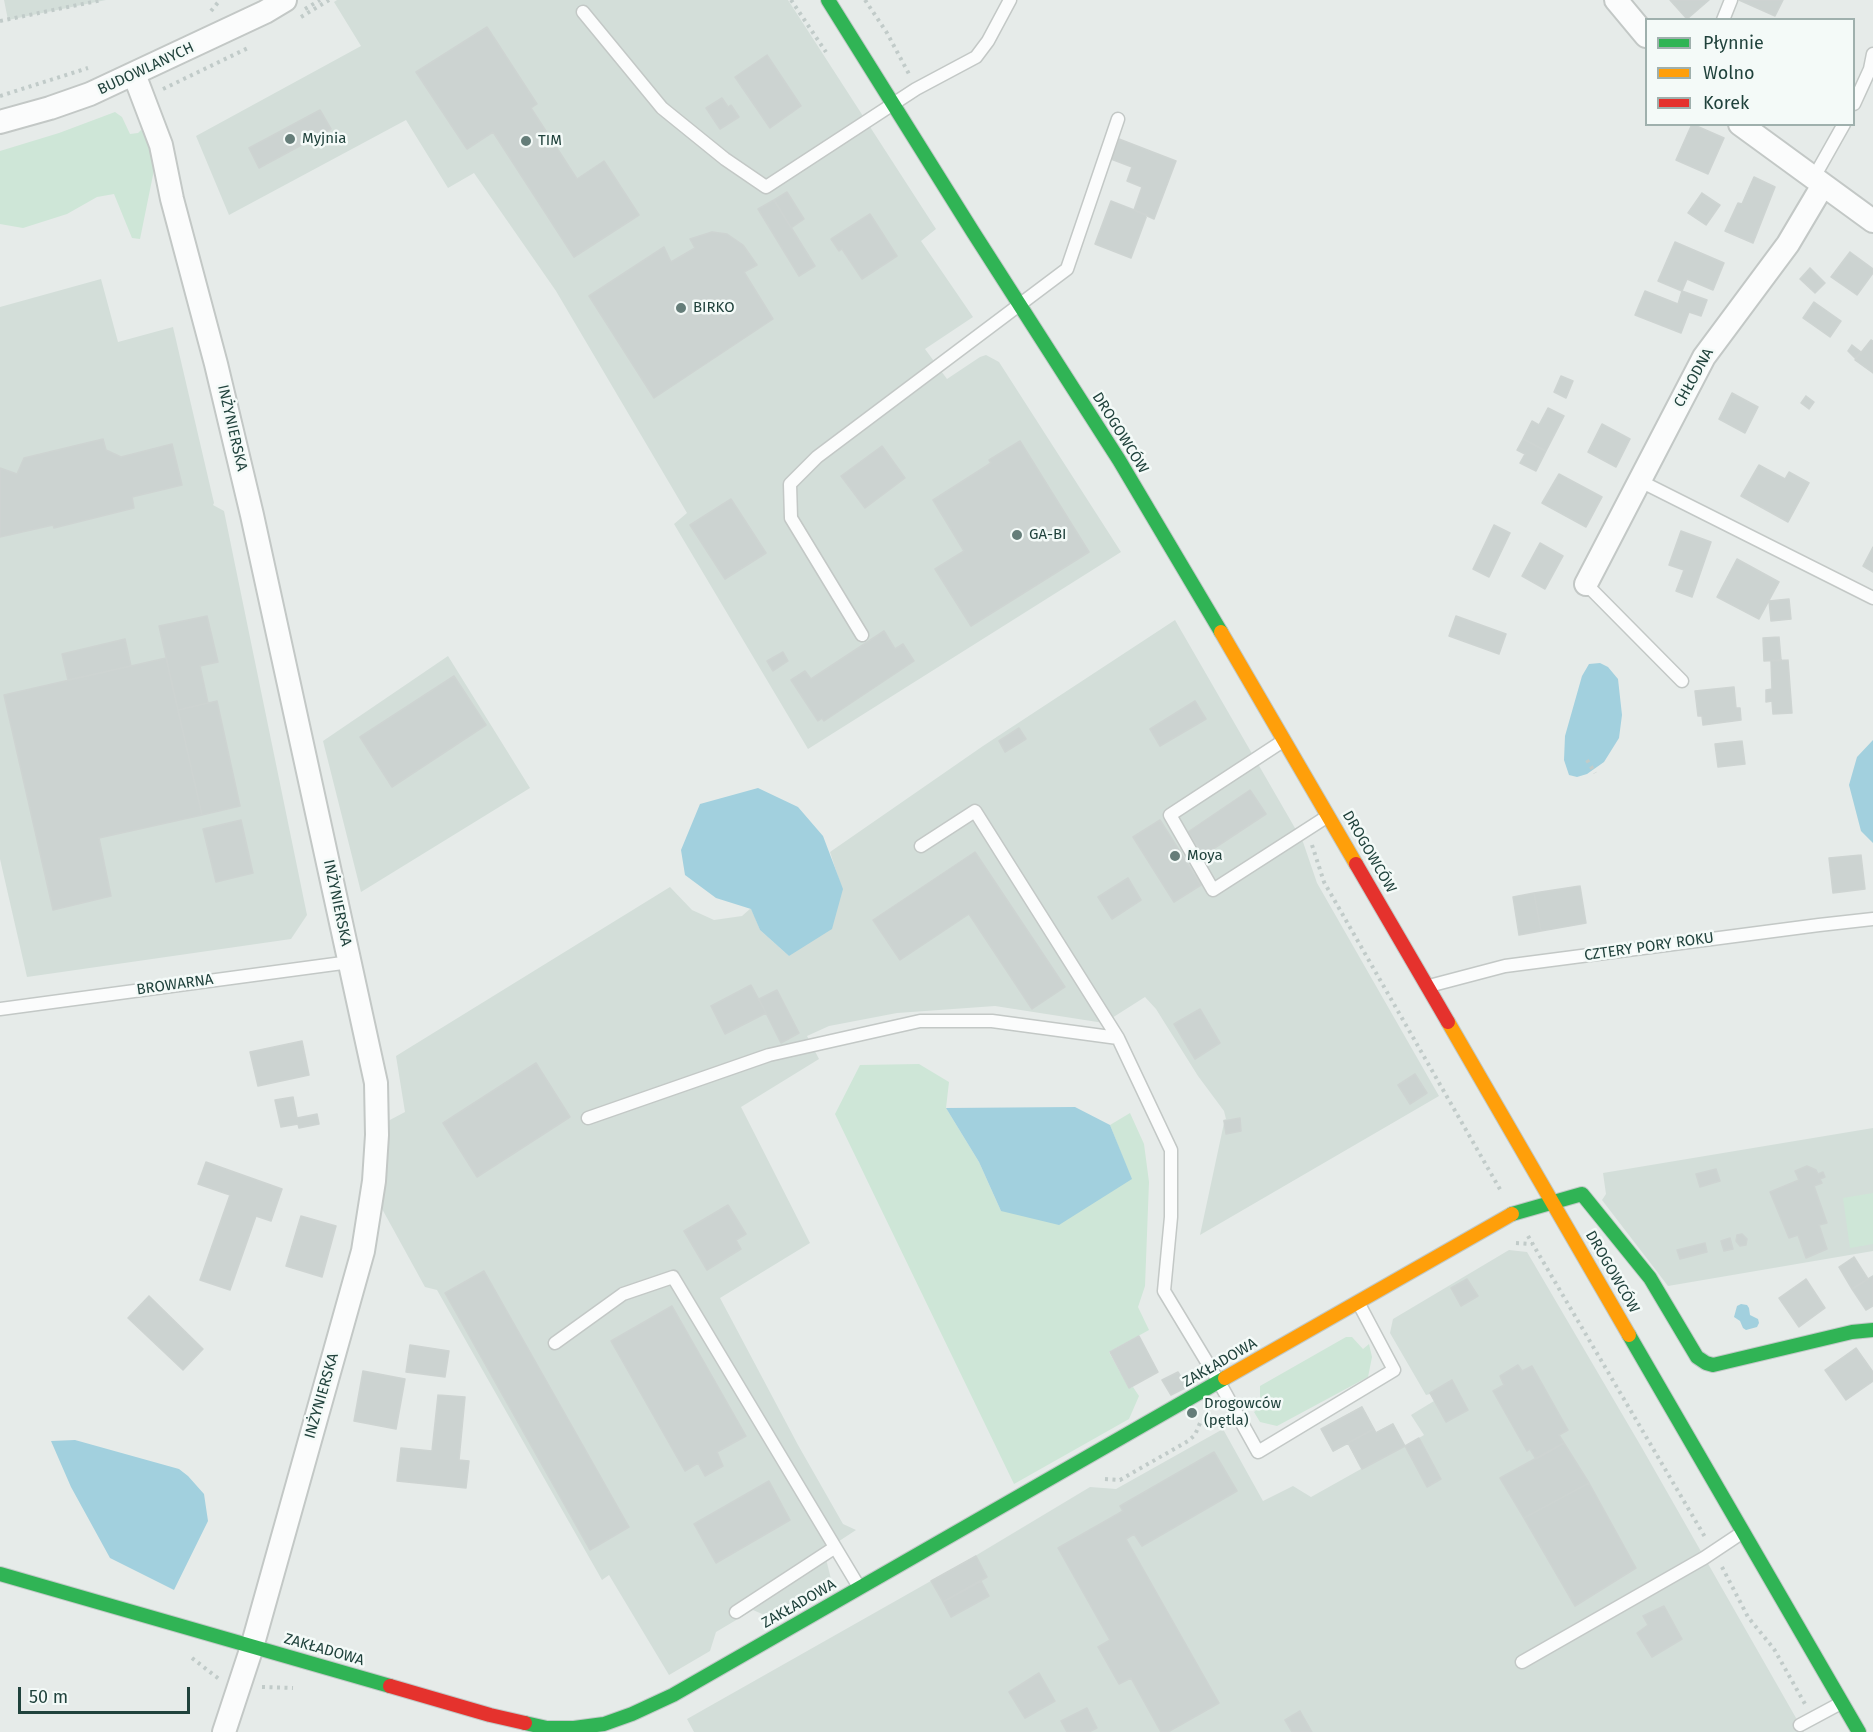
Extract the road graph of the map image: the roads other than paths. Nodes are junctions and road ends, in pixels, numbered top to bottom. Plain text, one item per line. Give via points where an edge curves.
1 (828, 0) edge
2 (1010, 0) edge
3 (1616, 0) edge
4 (1731, 0) edge
5 (262, 6) edge
6 (583, 12) dead end
7 (289, 14) edge
8 (1724, 18) edge
9 (1645, 34) edge
10 (1873, 54) edge
11 (135, 74) junction
12 (1855, 102) edge
13 (894, 104) junction
14 (1118, 119) dead end
15 (0, 122) edge
16 (1743, 126) edge
17 (1843, 126) edge
18 (1818, 182) junction
19 (1873, 221) edge
20 (1019, 305) junction
21 (1640, 481) junction
22 (1586, 584) joint
23 (1873, 598) edge
24 (862, 635) dead end
25 (1682, 681) dead end
26 (1284, 740) junction
27 (1328, 815) junction
28 (921, 846) dead end
29 (1873, 919) edge
30 (350, 962) junction
31 (1428, 987) junction
32 (0, 1009) edge
33 (1118, 1038) junction
34 (588, 1118) dead end
35 (1552, 1202) junction
36 (1358, 1302) junction
37 (1873, 1330) edge
38 (555, 1342) dead end
39 (1219, 1382) junction
40 (1744, 1531) junction
41 (834, 1548) junction
42 (0, 1574) edge
43 (860, 1588) junction
44 (736, 1612) dead end
45 (252, 1647) junction
46 (1522, 1662) dead end
47 (1842, 1703) junction
48 (1800, 1725) dead end
49 (224, 1732) edge
50 (1859, 1732) edge

1 - 13 street, DROGOWCÓW
2 - 13 lane via 976,57
3 - 9 street
4 - 8 lane
5 - 7 street, BUDOWLANYCH
5 - 11 street, BUDOWLANYCH
6 - 13 lane via 662,108 766,187
10 - 12 lane
11 - 15 street, BUDOWLANYCH via 90,94
11 - 30 street, INŻYNIERSKA via 161,145 219,374
13 - 20 street, DROGOWCÓW
14 - 20 lane via 1067,269
16 - 18 street
17 - 18 lane
18 - 19 street
18 - 21 street, CHŁODNA via 1788,244 1704,357
20 - 24 lane via 817,457 790,484 791,518
20 - 26 street, DROGOWCÓW via 1119,460
21 - 22 street, CHŁODNA
21 - 23 lane
22 - 25 lane
26 - 27 street, DROGOWCÓW
26 - 27 lane via 1170,815 1214,890
27 - 31 street, DROGOWCÓW
28 - 33 lane via 975,811
29 - 31 lane, CZTERY PORY ROKU via 1505,966
30 - 32 lane, BROWARNA
30 - 45 street, INŻYNIERSKA via 376,1083 374,1181 363,1251
31 - 35 street, DROGOWCÓW
33 - 34 lane via 992,1021 920,1021 769,1055
33 - 39 lane via 1171,1150 1171,1217 1164,1291
35 - 36 street, ZAKŁADOWA via 1515,1212
35 - 37 street, ZAKŁADOWA via 1582,1194 1650,1278 1697,1357 1706,1363 1713,1365
35 - 40 street, DROGOWCÓW
36 - 39 street, ZAKŁADOWA
36 - 39 lane via 1394,1370 1258,1452
38 - 41 lane via 623,1294 673,1277
39 - 43 street, ZAKŁADOWA
40 - 46 lane
40 - 47 street, DROGOWCÓW
41 - 43 lane
41 - 44 lane
42 - 45 street, ZAKŁADOWA
43 - 45 street, ZAKŁADOWA via 673,1695 604,1724 574,1728 547,1728 508,1720
45 - 49 street, INŻYNIERSKA
47 - 48 lane
47 - 50 street, DROGOWCÓW

